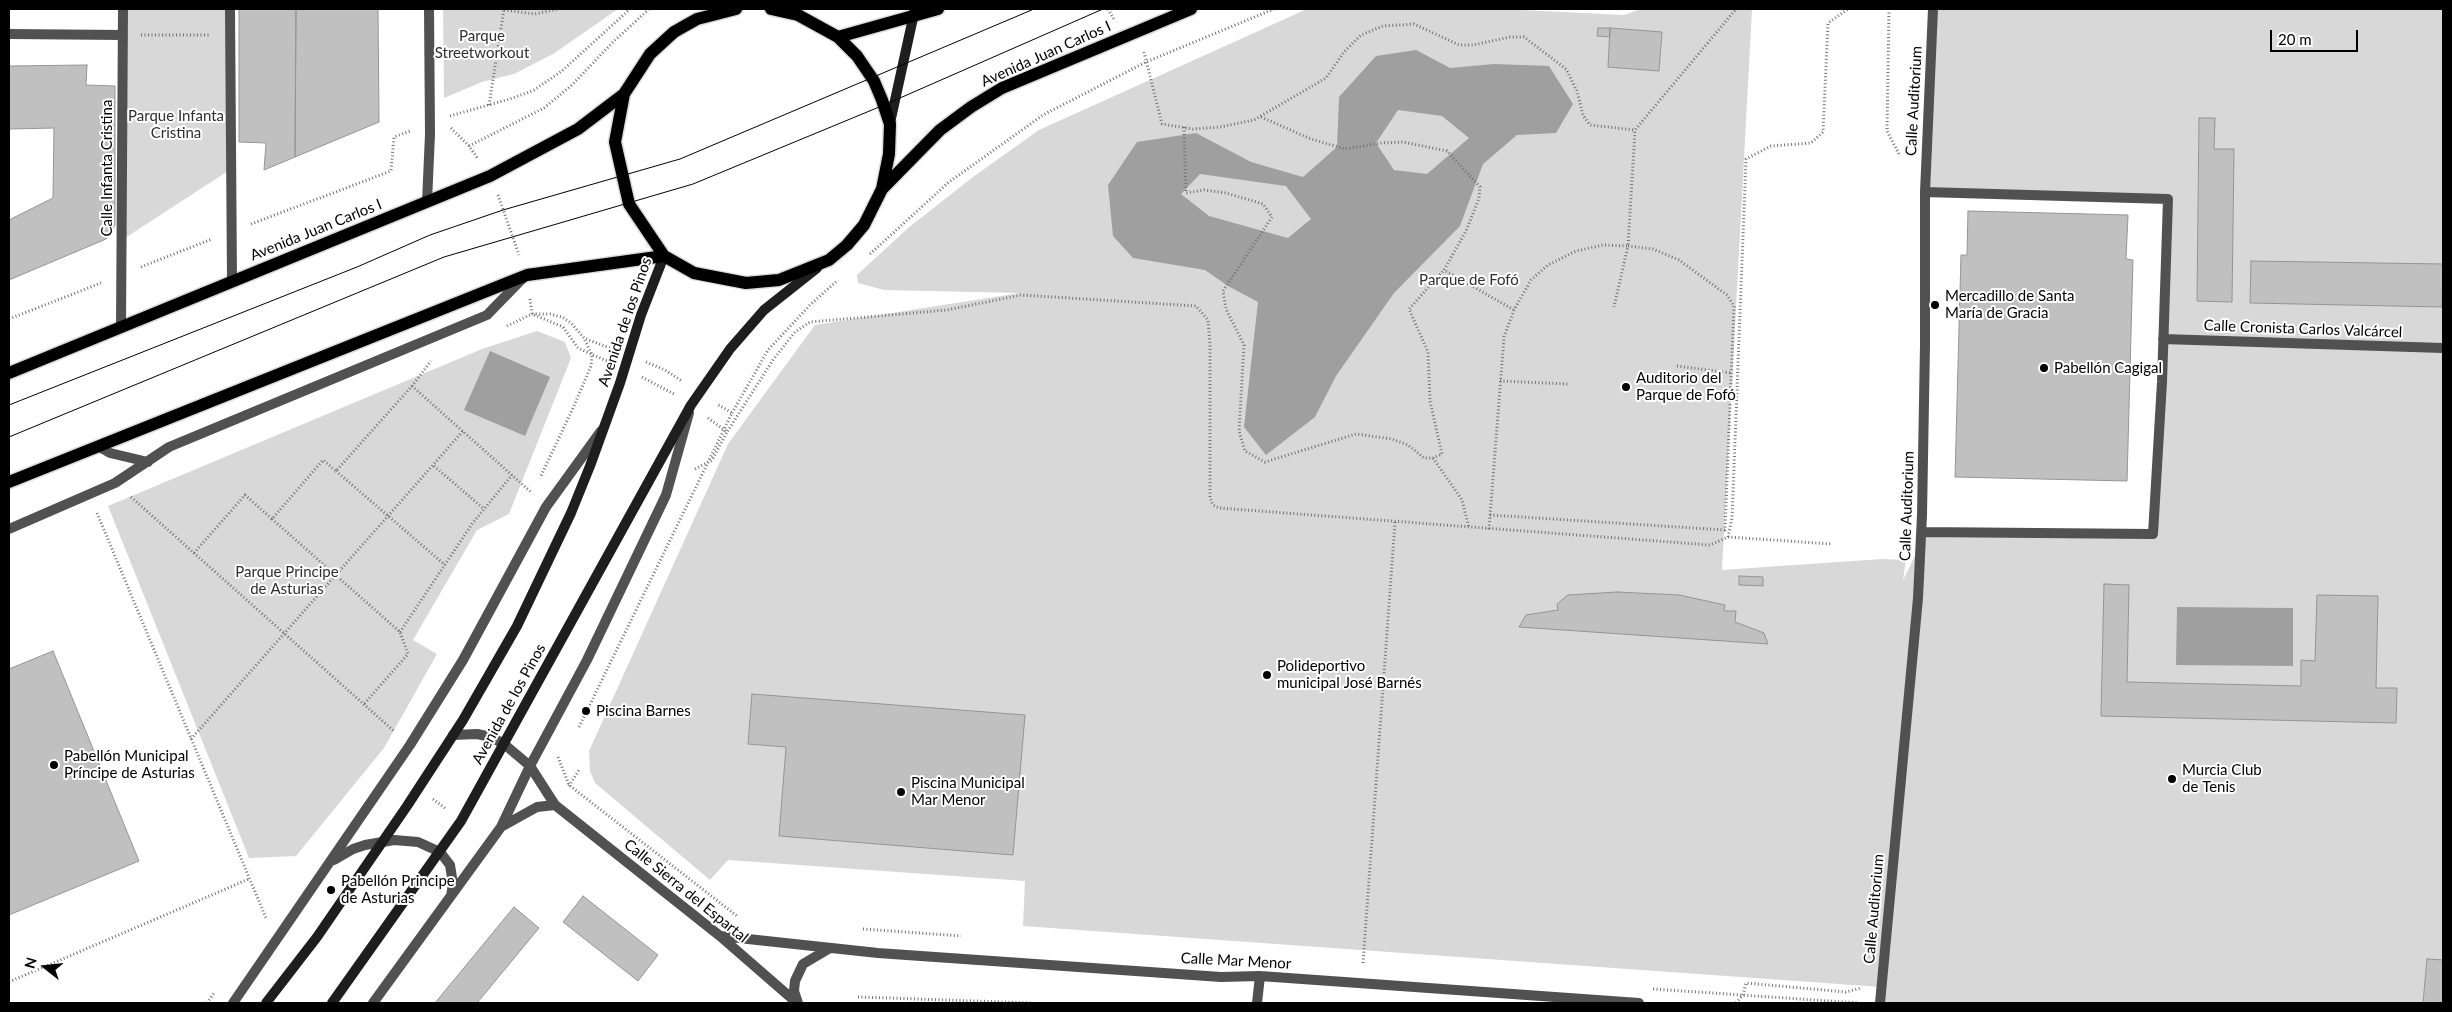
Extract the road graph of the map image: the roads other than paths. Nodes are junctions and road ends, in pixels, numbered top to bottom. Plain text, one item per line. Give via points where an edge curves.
1 (123, 9) edge
2 (230, 9) edge
3 (429, 9) edge
4 (736, 9) edge
5 (770, 9) edge
6 (938, 9) edge
7 (1190, 9) edge
8 (1933, 9) edge
9 (915, 12) edge
10 (9, 34) edge
11 (123, 35) junction
12 (838, 37) junction
13 (624, 94) junction
14 (890, 124) junction
15 (882, 188) junction
16 (1925, 192) junction
17 (427, 202) junction
18 (664, 256) junction
19 (829, 260) junction
20 (527, 275) junction
21 (232, 282) junction
22 (120, 327) junction
23 (2163, 339) junction
24 (2443, 348) edge
25 (9, 373) edge
26 (691, 405) junction
27 (605, 426) junction
28 (98, 446) junction
29 (148, 462) junction
30 (9, 482) edge
31 (9, 529) edge
32 (1922, 532) junction
33 (453, 735) junction
34 (504, 744) junction
35 (530, 766) junction
36 (554, 805) junction
37 (501, 827) junction
38 (382, 842) junction
39 (440, 852) junction
40 (329, 865) junction
41 (450, 899) junction
42 (720, 936) junction
43 (831, 948) junction
44 (1260, 976) junction
45 (232, 1003) edge
46 (266, 1003) edge
47 (332, 1003) edge
48 (373, 1003) edge
49 (797, 1003) edge
50 (1257, 1003) edge
51 (1639, 1003) edge
52 (1880, 1003) edge

1 - 11 street, Calle Infanta Cristina
2 - 21 street
3 - 17 street
4 - 13 main road via 697,19 674,32 650,54
5 - 12 main road via 798,16
6 - 9 main road
7 - 15 main road, Avenida Juan Carlos I via 1002,88 940,130
8 - 16 street, Calle Auditorium
9 - 12 main road
9 - 14 main road
10 - 11 street
11 - 22 street, Calle Infanta Cristina
12 - 14 main road via 874,80
13 - 17 main road, Avenida Juan Carlos I via 578,129 490,176
13 - 18 main road via 615,142 624,188 634,215
14 - 15 main road via 889,154
15 - 19 main road via 864,225
16 - 23 street via 2168,199
16 - 32 street, Calle Auditorium
17 - 21 main road, Avenida Juan Carlos I
18 - 19 main road via 694,273 746,283 779,280
18 - 20 main road
18 - 27 main road, Avenida de los Pinos
19 - 26 main road, Avenida de los Pinos via 764,310 730,349
20 - 28 main road
20 - 29 street via 487,315 169,447
21 - 22 main road, Avenida Juan Carlos I
22 - 25 main road, Avenida Juan Carlos I
23 - 24 street, Calle Cronista Carlos Valcárcel
23 - 32 street via 2153,534
26 - 34 main road, Avenida de los Pinos
26 - 35 street, Avenida de los Pinos via 666,495 586,660
27 - 33 main road, Avenida de los Pinos via 572,513 537,588
27 - 40 street, Avenida de los Pinos via 546,507 463,660 410,746
28 - 29 street via 110,453
28 - 30 main road
29 - 31 street via 115,484
32 - 52 street, Calle Auditorium
33 - 34 street, Calle Sierra del Espartal via 477,734
33 - 38 main road, Avenida de los Pinos
34 - 35 street, Calle Sierra del Espartal
34 - 39 main road, Avenida de los Pinos
35 - 36 street, Calle Sierra del Espartal
35 - 37 street, Avenida de los Pinos
36 - 37 street via 537,807
36 - 42 street, Calle Sierra del Espartal
37 - 41 street, Avenida de los Pinos
38 - 39 street via 418,842
38 - 40 street via 353,849
38 - 46 main road, Avenida de los Pinos via 317,937
39 - 41 street via 453,873
39 - 47 main road, Avenida de los Pinos
40 - 45 street, Avenida de los Pinos
41 - 48 street, Avenida de los Pinos
42 - 43 street, Calle Mar Menor
42 - 49 street, Calle Sierra del Espartal
43 - 44 street, Calle Mar Menor via 1201,975
43 - 49 street via 802,964 795,981
44 - 50 street
44 - 51 street, Calle Mar Menor

